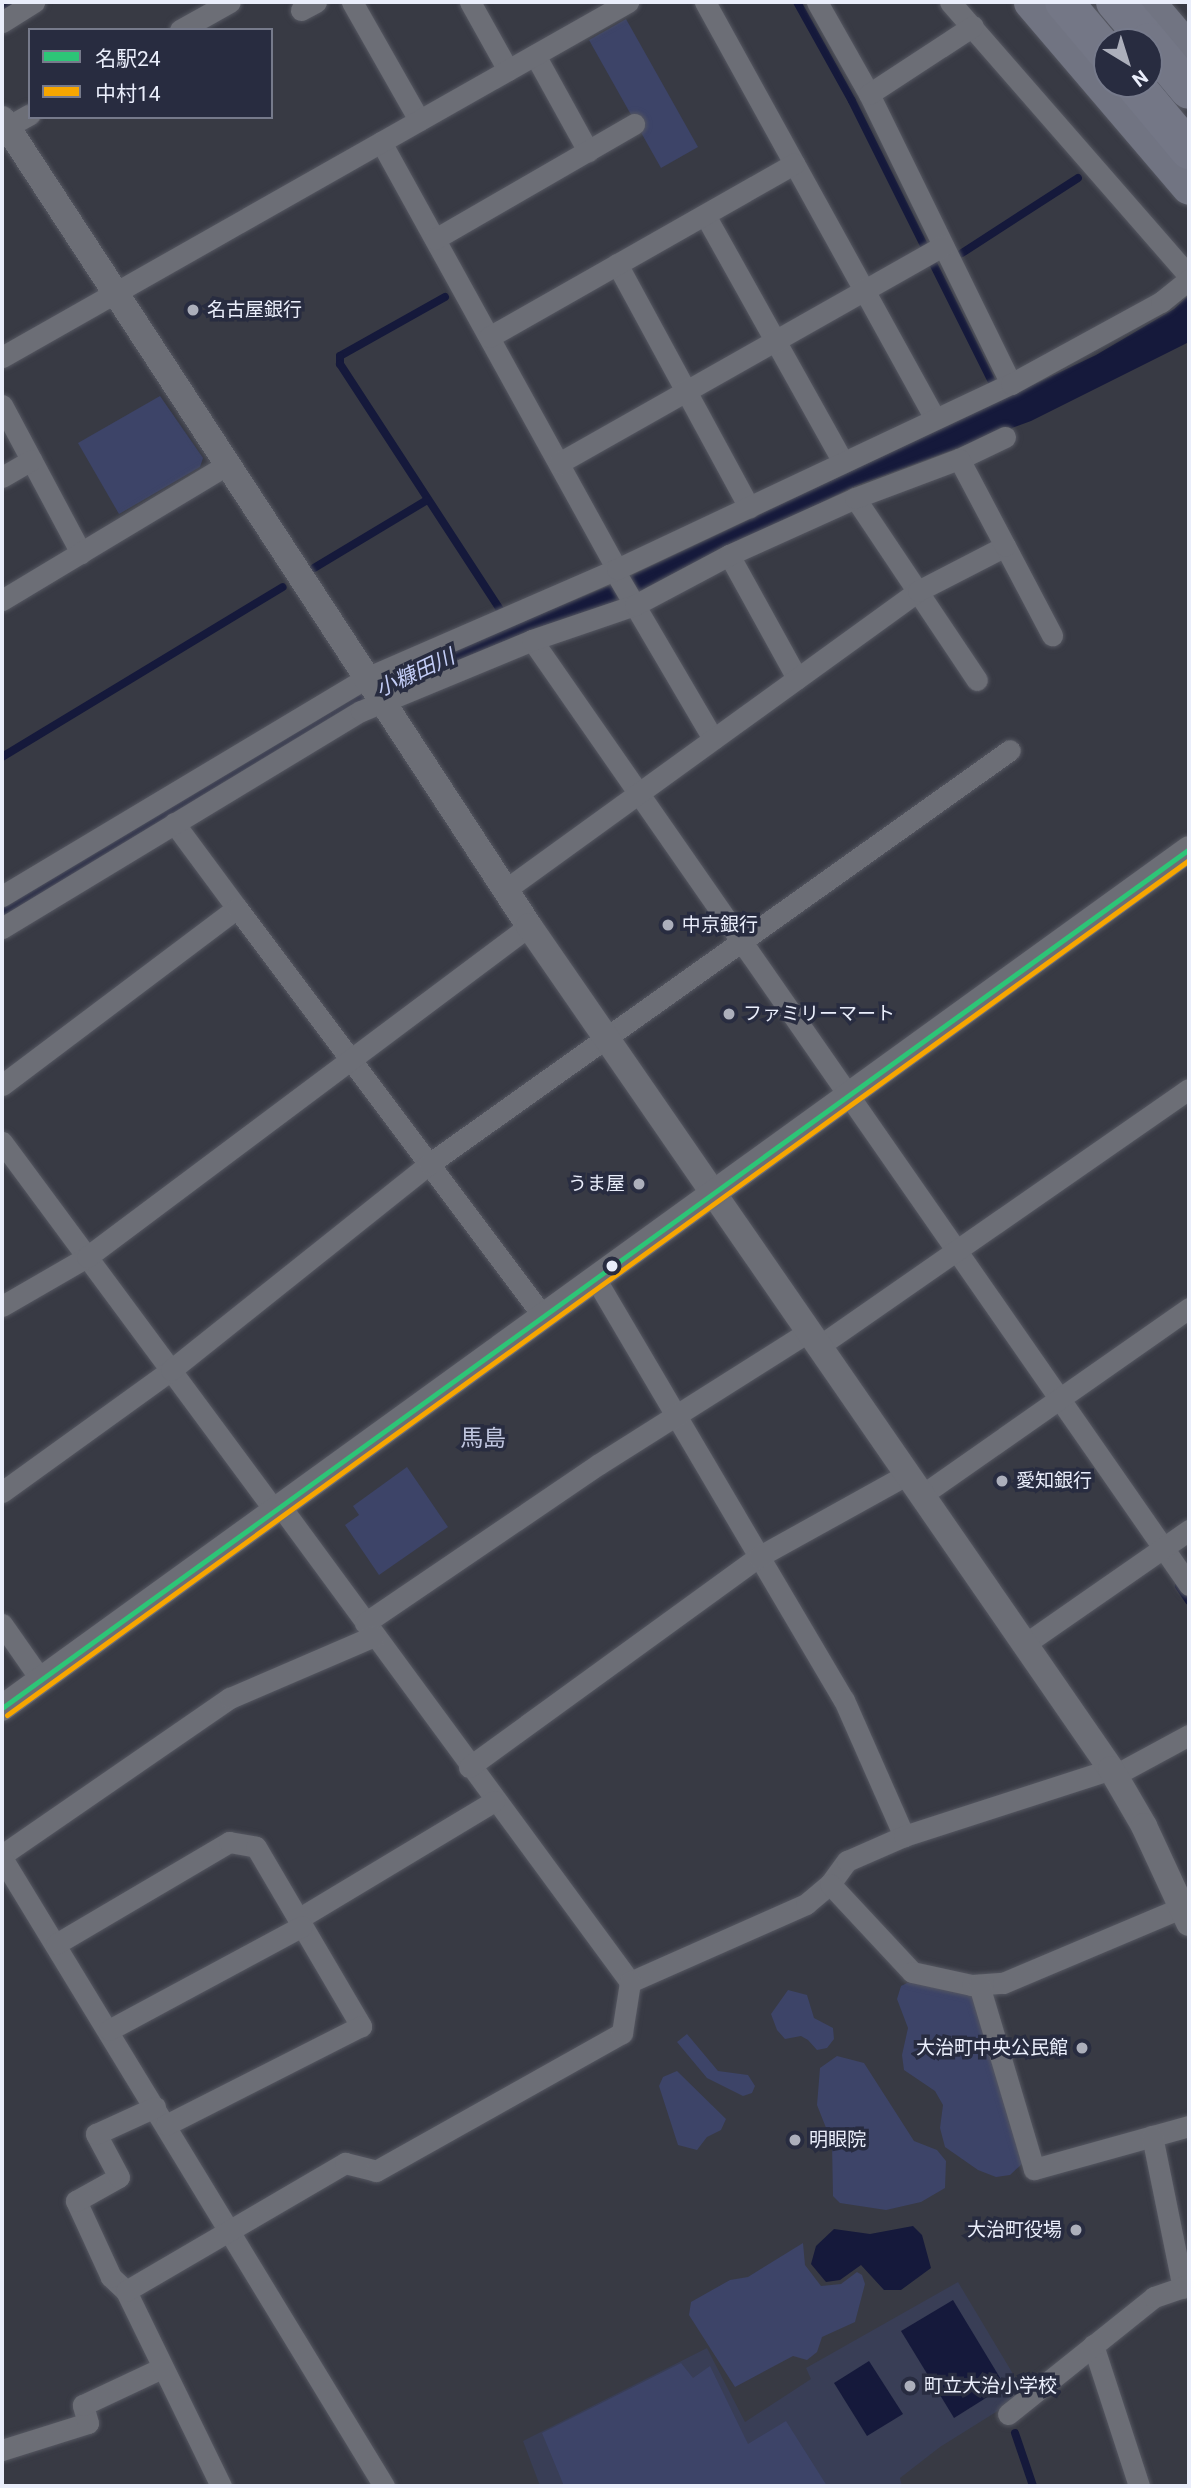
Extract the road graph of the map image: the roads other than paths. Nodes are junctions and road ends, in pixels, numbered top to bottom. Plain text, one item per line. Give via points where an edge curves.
1 (34, 2) edge
2 (230, 2) edge
3 (352, 2) edge
4 (470, 2) edge
5 (628, 2) edge
6 (705, 2) edge
7 (817, 2) edge
8 (950, 2) edge
9 (1031, 2) edge
10 (1064, 2) edge
11 (1115, 2) edge
12 (1147, 2) edge
13 (593, 10) edge
14 (2, 22) edge
15 (973, 26) junction
16 (184, 28) edge
17 (1137, 28) edge
18 (1093, 36) edge
19 (1189, 51) edge
20 (535, 55) junction
21 (1163, 59) edge
22 (508, 70) junction
23 (1189, 90) edge
24 (869, 94) junction
25 (1145, 98) edge
26 (13, 120) edge
27 (419, 120) junction
28 (634, 124) dead end
29 (381, 142) junction
30 (1189, 150) edge
31 (589, 151) junction
32 (794, 164) junction
33 (1189, 187) edge
34 (705, 215) junction
35 (435, 239) junction
36 (932, 252) junction
37 (617, 264) junction
38 (1189, 277) edge
39 (864, 291) junction
40 (115, 293) junction
41 (489, 337) junction
42 (775, 341) junction
43 (2, 357) edge
44 (1002, 388) junction
45 (686, 391) junction
46 (2, 405) edge
47 (935, 419) junction
48 (1005, 437) dead end
49 (959, 459) junction
50 (31, 460) junction
51 (843, 462) junction
52 (559, 463) junction
53 (227, 465) junction
54 (2, 477) edge
55 (855, 498) junction
56 (749, 507) junction
57 (1005, 546) junction
58 (81, 553) junction
59 (729, 555) junction
60 (623, 584) junction
61 (918, 591) junction
62 (2, 600) edge
63 (1052, 635) dead end
64 (532, 640) junction
65 (797, 678) junction
66 (977, 680) dead end
67 (372, 691) junction
68 (713, 739) junction
69 (1010, 750) dead end
70 (639, 792) junction
71 (174, 824) junction
72 (1189, 849) edge
73 (505, 890) junction
74 (2, 896) edge
75 (237, 908) junction
76 (529, 926) junction
77 (2, 928) edge
78 (742, 941) junction
79 (606, 1038) junction
80 (352, 1060) junction
81 (2, 1085) edge
82 (1189, 1089) edge
83 (848, 1093) junction
84 (2, 1142) edge
85 (429, 1164) junction
86 (712, 1192) junction
87 (957, 1250) junction
88 (87, 1258) junction
89 (595, 1278) junction
90 (2, 1306) edge
91 (1189, 1308) edge
92 (543, 1316) junction
93 (814, 1339) junction
94 (171, 1370) junction
95 (1060, 1398) junction
96 (675, 1415) junction
97 (915, 1485) junction
98 (2, 1492) edge
99 (278, 1509) junction
100 (1189, 1530) edge
101 (1164, 1548) junction
102 (758, 1557) junction
103 (1189, 1585) edge
104 (2, 1624) edge
105 (369, 1629) junction
106 (1025, 1644) junction
107 (41, 1680) junction
108 (2, 1708) edge
109 (1189, 1735) edge
110 (469, 1767) junction
111 (1113, 1772) junction
112 (494, 1801) junction
113 (904, 1836) junction
114 (2, 1856) edge
115 (830, 1884) junction
116 (1187, 1913) edge
117 (300, 1922) junction
118 (56, 1944) junction
119 (630, 1982) junction
120 (979, 1985) junction
121 (109, 2030) junction
122 (160, 2116) junction
123 (1189, 2126) edge
124 (1152, 2136) junction
125 (229, 2231) junction
126 (1186, 2286) edge
127 (126, 2291) junction
128 (1094, 2345) junction
129 (162, 2368) junction
130 (1007, 2414) dead end
131 (2, 2450) edge
132 (221, 2486) edge
133 (384, 2486) edge
134 (1139, 2486) edge

1 - 14 street
2 - 16 street
3 - 27 street
4 - 22 street
5 - 13 street
6 - 32 street
7 - 24 street
8 - 15 street
9 - 33 highway
10 - 18 highway
11 - 17 highway
12 - 19 highway
13 - 20 street
15 - 24 street
15 - 38 street
20 - 22 street
20 - 31 street
21 - 23 highway
22 - 27 street
24 - 36 street
25 - 30 highway
26 - 40 street
27 - 29 street
28 - 31 street
29 - 35 street
29 - 40 street
31 - 35 street
32 - 34 street
32 - 39 street
34 - 37 street
34 - 42 street
35 - 41 street
36 - 39 street
36 - 44 street
37 - 41 street
37 - 45 street
38 - 44 street via 1161,302
39 - 42 street
39 - 47 street
40 - 43 street
40 - 53 street
41 - 52 street
42 - 45 street
42 - 51 street
44 - 47 street
45 - 52 street
45 - 56 street
46 - 50 street
47 - 51 street
48 - 49 street
49 - 55 street
49 - 57 street
50 - 54 street
50 - 58 street
51 - 56 street
52 - 60 street
53 - 58 street
53 - 67 street
55 - 59 street
55 - 61 street
56 - 60 street
57 - 61 street
57 - 63 street
58 - 62 street
59 - 60 street
59 - 65 street
60 - 64 street
60 - 67 street
60 - 68 street
61 - 65 street
61 - 66 street
64 - 67 street
64 - 70 street
65 - 68 street
67 - 71 street
67 - 73 street
67 - 74 street
68 - 70 street
69 - 78 street
70 - 73 street
70 - 78 street
71 - 75 street
71 - 77 street
72 - 83 street
73 - 76 street
75 - 80 street
75 - 81 street
76 - 79 street
76 - 80 street
78 - 79 street
78 - 83 street
79 - 85 street
79 - 86 street
80 - 85 street
80 - 88 street
82 - 87 street
83 - 86 street
83 - 87 street
84 - 88 street
85 - 92 street
85 - 94 street
86 - 89 street
86 - 93 street
87 - 93 street
87 - 95 street
88 - 90 street
88 - 94 street
89 - 92 street
89 - 96 street
91 - 95 street
92 - 99 street
93 - 96 street
93 - 97 street
94 - 98 street
94 - 99 street
95 - 97 street
95 - 101 street
96 - 102 street
96 - 105 street
97 - 102 street
97 - 106 street
99 - 105 street
99 - 107 street
100 - 101 street
101 - 103 street
101 - 106 street
102 - 110 street
102 - 113 street via 844,1700
104 - 107 street
105 - 110 street
105 - 114 street via 230,1698
106 - 111 street
107 - 108 street
109 - 111 street
110 - 112 street
111 - 113 street
111 - 116 street
112 - 117 street
112 - 119 street
113 - 115 street via 847,1861
114 - 118 street
115 - 119 street via 806,1903
115 - 120 street via 912,1972
116 - 120 street via 1003,1983
117 - 118 street via 256,1847 229,1842
117 - 121 street
117 - 122 street via 361,2025
118 - 121 street
119 - 125 street via 622,2033 376,2171 345,2163
120 - 124 street via 1034,2169
121 - 122 street
122 - 125 street
122 - 127 street via 96,2134 119,2177 76,2200 111,2277
123 - 124 street
124 - 126 street
125 - 127 street
125 - 133 street
126 - 128 street via 1154,2297
127 - 129 street
128 - 130 street
128 - 134 street
129 - 131 street via 83,2405 88,2423
129 - 132 street

